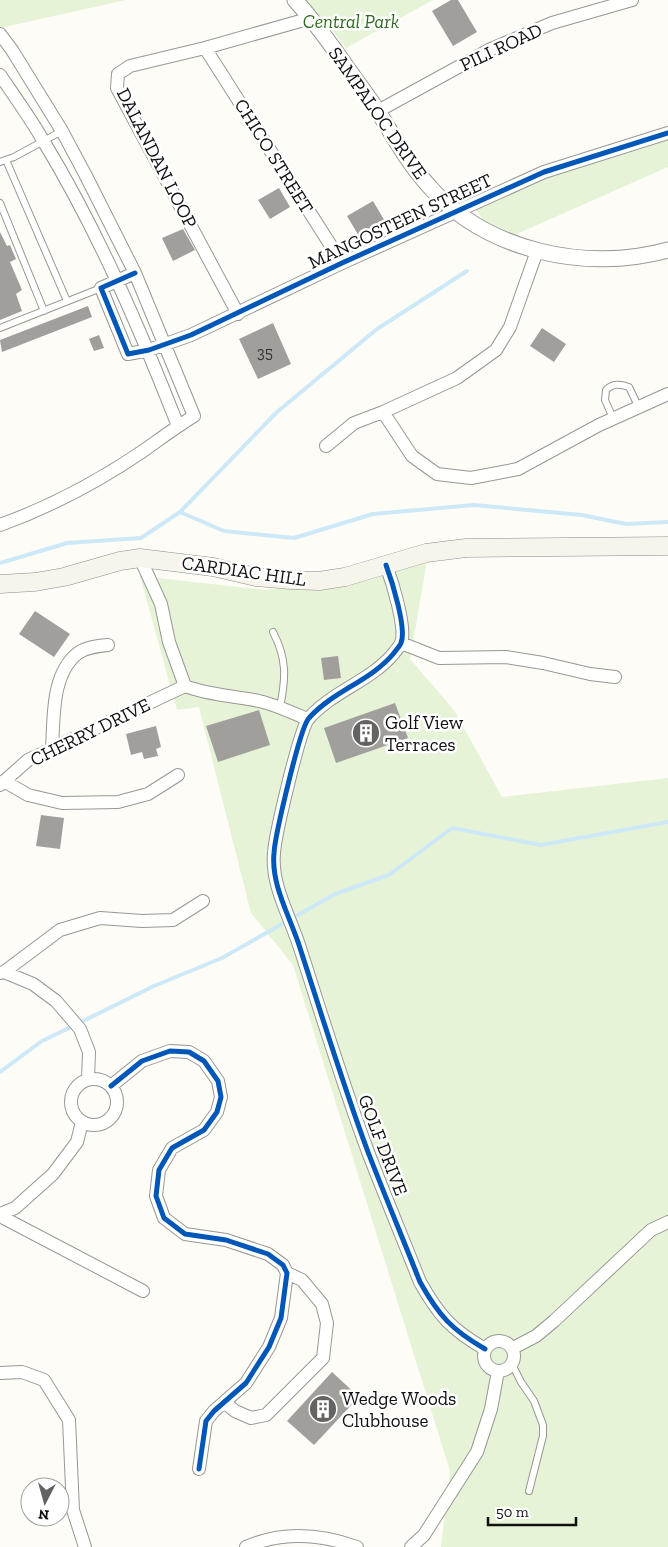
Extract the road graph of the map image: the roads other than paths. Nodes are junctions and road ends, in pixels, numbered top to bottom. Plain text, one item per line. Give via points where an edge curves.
1 (295, 0) edge
2 (632, 0) edge
3 (311, 18) junction
4 (0, 34) edge
5 (205, 48) junction
6 (0, 75) edge
7 (378, 111) junction
8 (62, 131) junction
9 (668, 133) edge
10 (44, 141) junction
11 (3, 161) edge
12 (0, 203) edge
13 (456, 212) junction
14 (668, 250) edge
15 (537, 251) junction
16 (342, 264) junction
17 (135, 274) junction
18 (117, 282) junction
19 (101, 288) junction
20 (67, 301) junction
21 (44, 311) junction
22 (238, 314) junction
23 (0, 328) edge
24 (165, 344) junction
25 (148, 350) junction
26 (668, 394) edge
27 (639, 408) junction
28 (383, 412) junction
29 (614, 418) junction
30 (178, 426) junction
31 (326, 446) dead end
32 (0, 525) edge
33 (668, 546) edge
34 (140, 558) junction
35 (386, 566) junction
36 (0, 584) edge
37 (273, 632) dead end
38 (401, 643) junction
39 (108, 644) dead end
40 (615, 677) dead end
41 (185, 686) junction
42 (280, 707) junction
43 (307, 719) junction
44 (52, 748) junction
45 (178, 775) dead end
46 (2, 783) edge
47 (203, 901) dead end
48 (2, 972) edge
49 (88, 1079) junction
50 (111, 1086) junction
51 (82, 1122) junction
52 (0, 1215) edge
53 (668, 1222) edge
54 (287, 1273) junction
55 (144, 1291) dead end
56 (513, 1348) junction
57 (485, 1349) junction
58 (512, 1364) junction
59 (498, 1371) junction
60 (0, 1373) edge
61 (224, 1402) junction
62 (199, 1469) dead end
63 (529, 1491) dead end
64 (85, 1547) edge
65 (246, 1547) edge
66 (357, 1547) edge
67 (411, 1547) edge

1 - 3 street, SAMPALOC DRIVE
2 - 7 street, PILI ROAD via 552,24 491,49
3 - 5 street, DALANDAN LOOP
3 - 7 street, SAMPALOC DRIVE
4 - 8 street
5 - 16 street, CHICO STREET
5 - 22 street, DALANDAN LOOP via 130,66 118,74 117,88
6 - 10 street
7 - 13 street, SAMPALOC DRIVE via 428,186
8 - 10 lane
8 - 17 street
9 - 13 street, MANGOSTEEN STREET via 544,172
10 - 11 lane
10 - 18 street
11 - 20 lane
12 - 21 lane
13 - 15 street, SAMPALOC DRIVE via 482,230
13 - 16 street, MANGOSTEEN STREET
14 - 15 street, SAMPALOC DRIVE via 629,258 594,259
15 - 28 street via 510,327 496,350 457,378
16 - 22 street, MANGOSTEEN STREET
17 - 18 street
17 - 24 street
18 - 19 street
18 - 25 street
19 - 20 lane
19 - 25 street via 128,354
20 - 21 lane
21 - 23 lane
22 - 24 street, MANGOSTEEN STREET
24 - 25 street, MANGOSTEEN STREET
24 - 30 street via 194,416
25 - 30 street
26 - 27 street
27 - 29 street
27 - 29 lane via 629,387 620,384 610,386 605,400
28 - 29 street via 412,456 436,474 471,478 518,469
28 - 31 street via 354,423
30 - 32 street via 142,452 81,488 33,513
33 - 35 main road, CARDIAC HILL via 466,548 426,553
34 - 35 main road, CARDIAC HILL via 213,567 256,577 319,581
34 - 36 main road, CARDIAC HILL via 120,560 64,578
34 - 41 street via 161,604 169,642
35 - 38 street via 401,624
37 - 42 lane via 280,644 284,663
38 - 40 street via 440,658 506,657
38 - 43 street via 387,661
39 - 44 street via 89,648 65,667 54,708
41 - 42 street
41 - 44 street, CHERRY DRIVE
42 - 43 street
43 - 57 street, GOLF DRIVE via 274,852 274,875 337,1065 420,1282 443,1317 462,1336
44 - 46 street, CHERRY DRIVE via 28,760
45 - 46 street via 148,794 118,802 62,803 28,795
47 - 48 street via 173,920 100,918 60,930
48 - 49 street via 33,984 56,1001 80,1029 89,1052
49 - 50 street via 104,1081
49 - 51 street via 80,1083 71,1096 71,1106
50 - 51 street via 117,1103 109,1120 91,1125
50 - 54 street via 142,1061 170,1051 189,1052 204,1061 218,1081 221,1097 217,1112 204,1130 172,1148 159,1170 156,1196 164,1218 184,1234 226,1240 268,1254 284,1265
51 - 52 street via 77,1142 53,1174 15,1208
52 - 55 street
53 - 56 street via 651,1230 554,1322
54 - 61 street via 281,1318 269,1347 246,1382
54 - 61 street via 302,1280 322,1304 326,1323 323,1358 266,1416 251,1418
56 - 57 street via 499,1340
56 - 58 street via 515,1359
57 - 59 street via 486,1364
58 - 59 street
58 - 63 lane via 534,1400 543,1425
59 - 67 street via 491,1409 477,1452 428,1529
60 - 64 street via 22,1372 44,1380 69,1420 73,1510
61 - 62 street via 206,1421
65 - 66 street via 274,1538 309,1536

